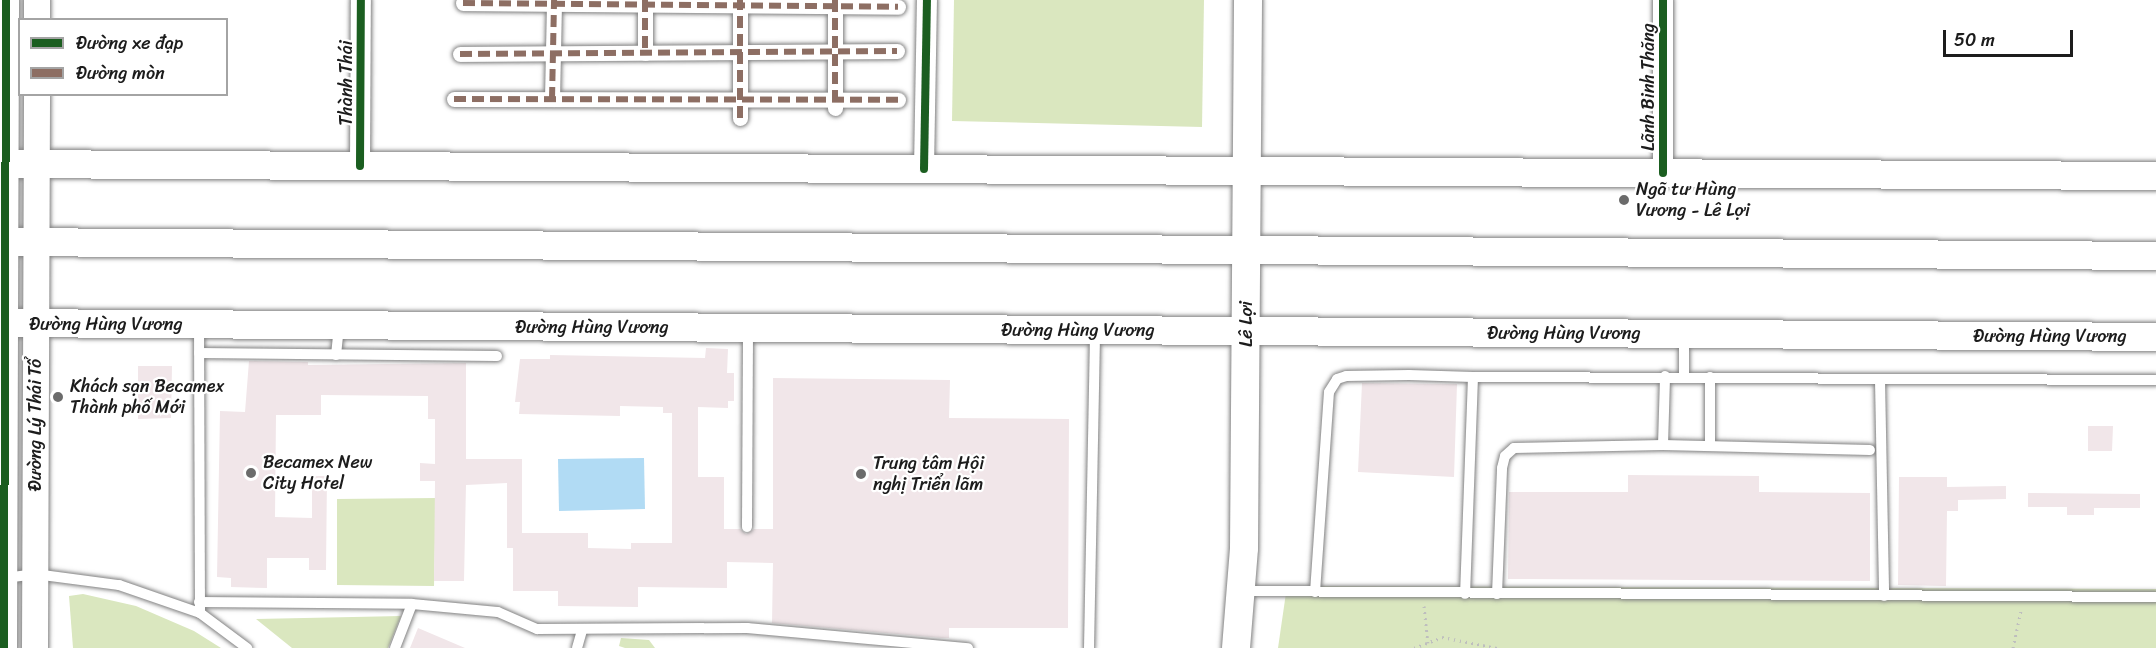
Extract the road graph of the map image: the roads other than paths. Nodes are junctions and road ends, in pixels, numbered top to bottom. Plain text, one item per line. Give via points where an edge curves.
1 (6, 0) edge
2 (37, 0) edge
3 (361, 0) edge
4 (927, 0) edge
5 (1248, 0) edge
6 (1663, 0) edge
7 (554, 2) edge
8 (645, 2) edge
9 (463, 3) dead end
10 (740, 3) edge
11 (835, 3) edge
12 (898, 7) dead end
13 (37, 18) edge
14 (897, 51) dead end
15 (740, 52) junction
16 (835, 52) junction
17 (553, 53) junction
18 (645, 53) junction
19 (460, 54) dead end
20 (37, 96) edge
21 (454, 99) dead end
22 (552, 99) junction
23 (740, 100) junction
24 (898, 100) dead end
25 (835, 104) junction
26 (740, 118) dead end
27 (3, 164) edge
28 (37, 164) junction
29 (360, 166) junction
30 (924, 169) junction
31 (1246, 171) junction
32 (1663, 173) junction
33 (2156, 176) edge
34 (2, 242) edge
35 (36, 243) junction
36 (1246, 250) junction
37 (2156, 255) edge
38 (3, 323) edge
39 (35, 323) junction
40 (199, 324) junction
41 (339, 325) junction
42 (748, 328) junction
43 (1095, 330) junction
44 (1246, 331) junction
45 (1684, 334) junction
46 (2156, 337) edge
47 (199, 354) junction
48 (336, 355) junction
49 (497, 356) dead end
50 (1665, 375) junction
51 (1473, 377) junction
52 (1684, 377) junction
53 (1710, 377) junction
54 (1880, 380) junction
55 (2156, 380) edge
56 (1663, 445) junction
57 (1710, 446) junction
58 (1870, 450) dead end
59 (747, 527) dead end
60 (35, 574) junction
61 (1242, 591) junction
62 (1315, 592) junction
63 (1465, 594) junction
64 (1497, 594) junction
65 (12, 596) edge
66 (1884, 596) junction
67 (2156, 597) edge
68 (412, 604) junction
69 (200, 608) junction
70 (582, 630) junction
71 (4, 648) edge
72 (35, 648) edge
73 (247, 648) edge
74 (395, 648) edge
75 (577, 648) edge
76 (968, 648) edge
77 (1089, 648) edge
78 (1236, 648) edge

1 - 27 street, Đường Lý Thái Tổ
2 - 13 street
3 - 29 street, Thành Thái
4 - 30 street
5 - 31 main road, Lê Lợi
6 - 32 street, Lãnh Binh Thăng
7 - 8 street
7 - 9 street
7 - 17 street
8 - 10 street
8 - 18 street
10 - 11 street
10 - 15 street
11 - 12 street
11 - 16 street
14 - 16 street
15 - 16 street
15 - 18 street
15 - 23 street
16 - 25 street
17 - 18 street
17 - 19 street
17 - 22 street
20 - 28 street, Đường Lý Thái Tổ
21 - 22 street
22 - 23 street
23 - 25 street
23 - 26 street
24 - 25 street
27 - 28 main road
27 - 34 street, Đường Lý Thái Tổ
28 - 29 main road
28 - 35 street, Đường Lý Thái Tổ
29 - 30 main road
30 - 31 main road
31 - 32 main road
31 - 36 main road, Lê Lợi
32 - 33 main road
34 - 35 main road
34 - 38 street, Đường Lý Thái Tổ
35 - 36 main road
35 - 39 street, Đường Lý Thái Tổ
36 - 37 main road
36 - 44 main road, Lê Lợi
38 - 39 main road, Đường Hùng Vương
38 - 65 street, Đường Lý Thái Tổ
39 - 40 main road, Đường Hùng Vương
39 - 60 street, Đường Lý Thái Tổ
40 - 41 main road, Đường Hùng Vương
40 - 47 lane
41 - 42 main road, Đường Hùng Vương
41 - 48 lane
42 - 43 main road, Đường Hùng Vương
42 - 59 lane
43 - 44 main road, Đường Hùng Vương
43 - 77 lane
44 - 45 main road, Đường Hùng Vương
44 - 61 main road, Lê Lợi
45 - 46 main road, Đường Hùng Vương
45 - 52 lane
47 - 48 lane
47 - 69 lane
48 - 49 lane
50 - 51 lane
50 - 52 lane
50 - 56 lane
51 - 62 lane via 1337,379 1328,402
51 - 63 lane
52 - 53 lane
53 - 54 lane
53 - 57 lane
54 - 55 lane
54 - 66 lane
56 - 57 lane
56 - 64 lane via 1514,448 1505,456
57 - 58 lane
60 - 65 street, Đường Lý Thái Tổ
60 - 69 lane via 119,585
61 - 62 lane
61 - 78 main road, Lê Lợi
62 - 63 lane
63 - 64 lane
64 - 66 lane
65 - 71 street, Đường Lý Thái Tổ
65 - 72 street, Đường Lý Thái Tổ
66 - 67 lane
68 - 69 lane
68 - 70 lane via 498,612 537,629
68 - 74 lane
69 - 73 lane
70 - 75 lane
70 - 76 lane via 747,628

